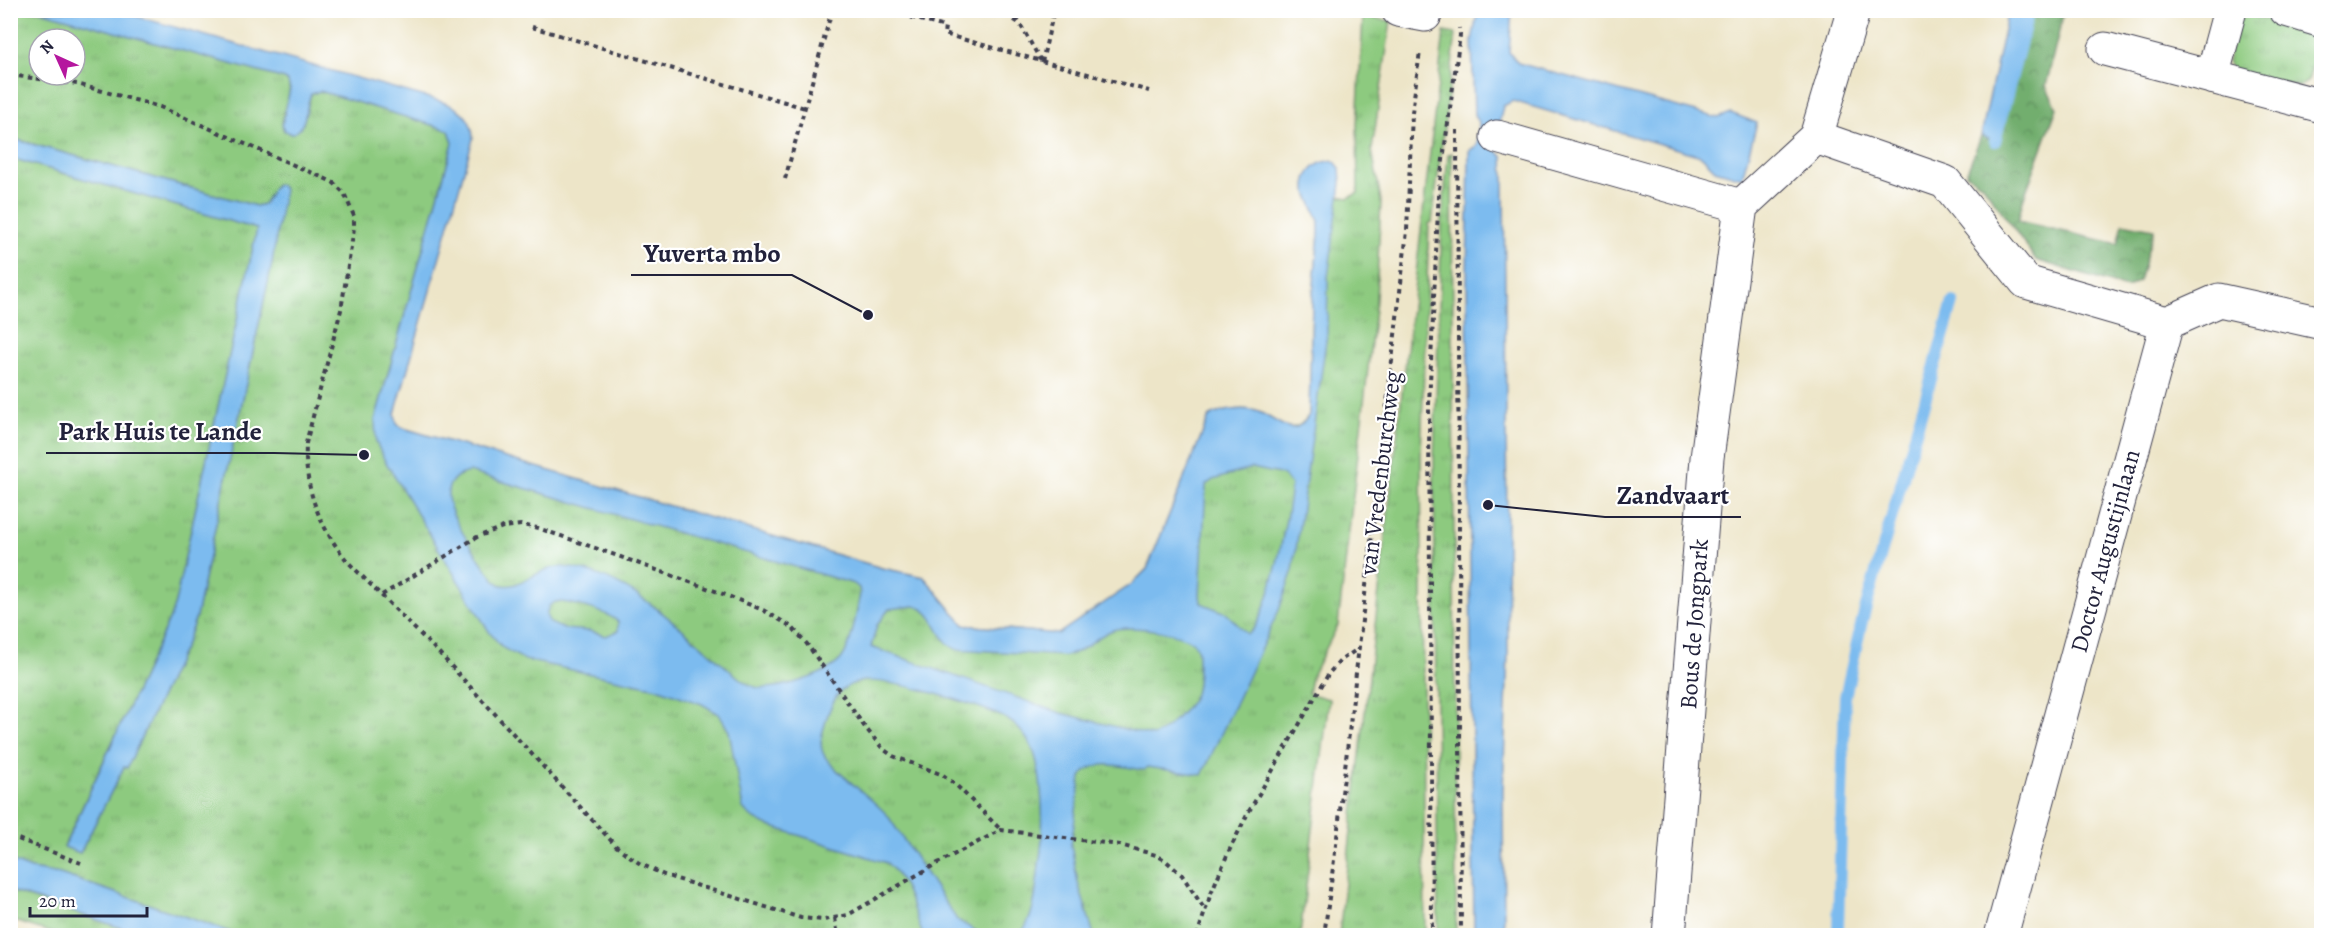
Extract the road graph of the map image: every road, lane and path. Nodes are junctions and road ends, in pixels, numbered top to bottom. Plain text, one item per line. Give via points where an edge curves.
1 (832, 10) edge
2 (885, 10) edge
3 (999, 10) edge
4 (1012, 10) edge
5 (1054, 10) edge
6 (1851, 10) edge
7 (2230, 10) edge
8 (2286, 10) edge
9 (1417, 12) edge
10 (1457, 20) dead end
11 (2322, 21) edge
12 (1020, 23) junction
13 (532, 27) dead end
14 (2105, 49) dead end
15 (1042, 62) junction
16 (10, 75) edge
17 (2212, 77) junction
18 (1149, 91) dead end
19 (2320, 98) edge
20 (804, 108) junction
21 (1456, 130) dead end
22 (1497, 137) dead end
23 (1816, 137) junction
24 (785, 179) dead end
25 (1741, 206) junction
26 (2167, 323) junction
27 (2322, 323) edge
28 (382, 595) junction
29 (1359, 648) junction
30 (1001, 830) junction
31 (10, 836) edge
32 (81, 863) dead end
33 (1205, 910) junction
34 (835, 918) junction
35 (838, 936) edge
36 (1197, 936) edge
37 (1324, 936) edge
38 (1432, 936) edge
39 (1461, 936) edge
40 (1669, 936) edge
41 (2001, 936) edge

1 - 20 path
2 - 15 path via 945,27 944,34
3 - 12 path
4 - 12 path
5 - 15 path
6 - 23 street
7 - 17 street
8 - 11 street
9 - 29 path, van Vredenburchweg via 1407,231
10 - 38 path via 1460,35 1439,189 1429,404
12 - 15 path
13 - 20 path
14 - 17 street
15 - 18 path
16 - 28 path via 77,84 160,107 326,179 344,193 354,216 351,252 326,369 310,422 305,463 319,519 348,561
17 - 19 street
20 - 24 path
21 - 39 path
22 - 25 street
23 - 25 street
23 - 26 street via 1945,182 2026,282
25 - 40 street, Bous de Jongpark via 1707,458
26 - 27 street via 2219,300
26 - 41 street, Doctor Augustijnlaan
28 - 30 path via 469,542 494,530 521,525 718,592 773,615 798,633 883,749 943,775
28 - 34 path via 616,846 639,863 664,875 801,918
29 - 33 path via 1341,660 1322,683 1240,828
29 - 37 path, van Vredenburchweg
30 - 33 path via 1134,848 1165,860 1182,875
30 - 34 path via 848,915
31 - 32 path
33 - 36 path
34 - 35 path

